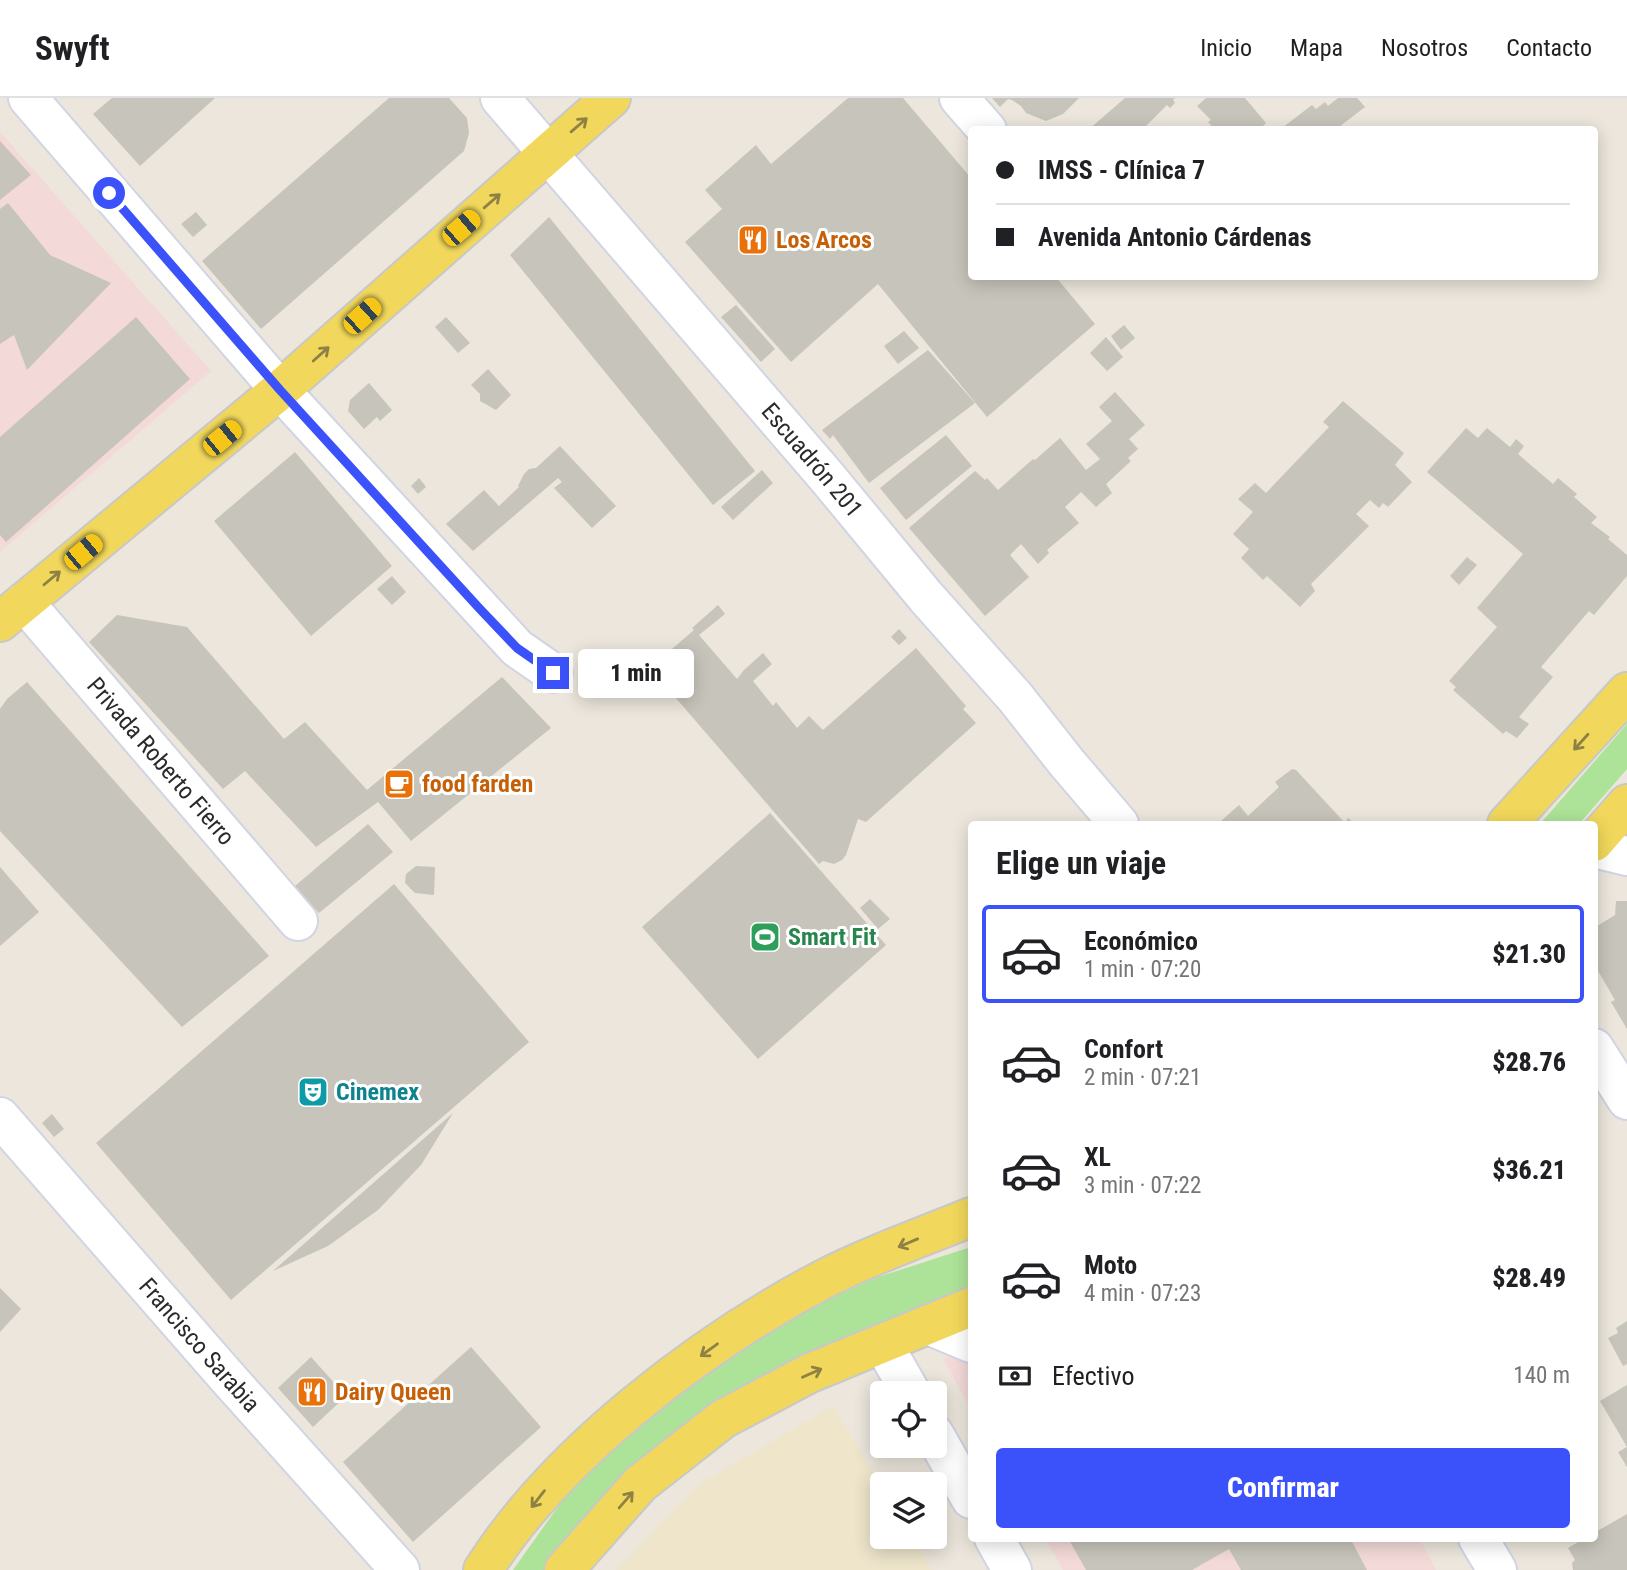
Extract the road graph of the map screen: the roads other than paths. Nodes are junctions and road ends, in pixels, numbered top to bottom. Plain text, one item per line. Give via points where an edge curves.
1 (28, 98) edge
2 (500, 98) edge
3 (611, 98) edge
4 (958, 98) edge
5 (983, 126) edge
6 (548, 152) junction
7 (280, 390) junction
8 (12, 612) edge
9 (553, 673) dead end
10 (1627, 692) edge
11 (1116, 821) edge
12 (1510, 821) edge
13 (1598, 849) edge
14 (1627, 856) edge
15 (298, 921) dead end
16 (1598, 1054) edge
17 (1627, 1100) edge
18 (0, 1117) edge
19 (968, 1218) edge
20 (968, 1308) edge
21 (928, 1325) junction
22 (968, 1342) edge
23 (883, 1344) junction
24 (904, 1381) edge
25 (947, 1457) edge
26 (968, 1494) edge
27 (996, 1542) edge
28 (1480, 1542) edge
29 (400, 1570) edge
30 (483, 1570) edge
31 (564, 1570) edge
32 (1012, 1570) edge
33 (1496, 1570) edge

1 - 7 street
2 - 6 street, Escuadrón 201
6 -> 3 main road
4 - 5 street
7 -> 6 main road
6 - 11 street, Escuadrón 201
8 -> 7 main road
7 - 9 street via 517,648
8 - 15 street, Privada Roberto Fierro
10 -> 12 main road
13 - 14 street
16 - 17 street
18 - 29 street, Francisco Sarabia
19 -> 30 main road via 825,1278 735,1332 636,1402 545,1490
20 - 21 main road
21 - 22 street
21 - 23 main road
23 - 24 street
31 -> 23 main road via 640,1485 723,1419 810,1373
25 - 26 street
27 - 32 street
28 - 33 street

